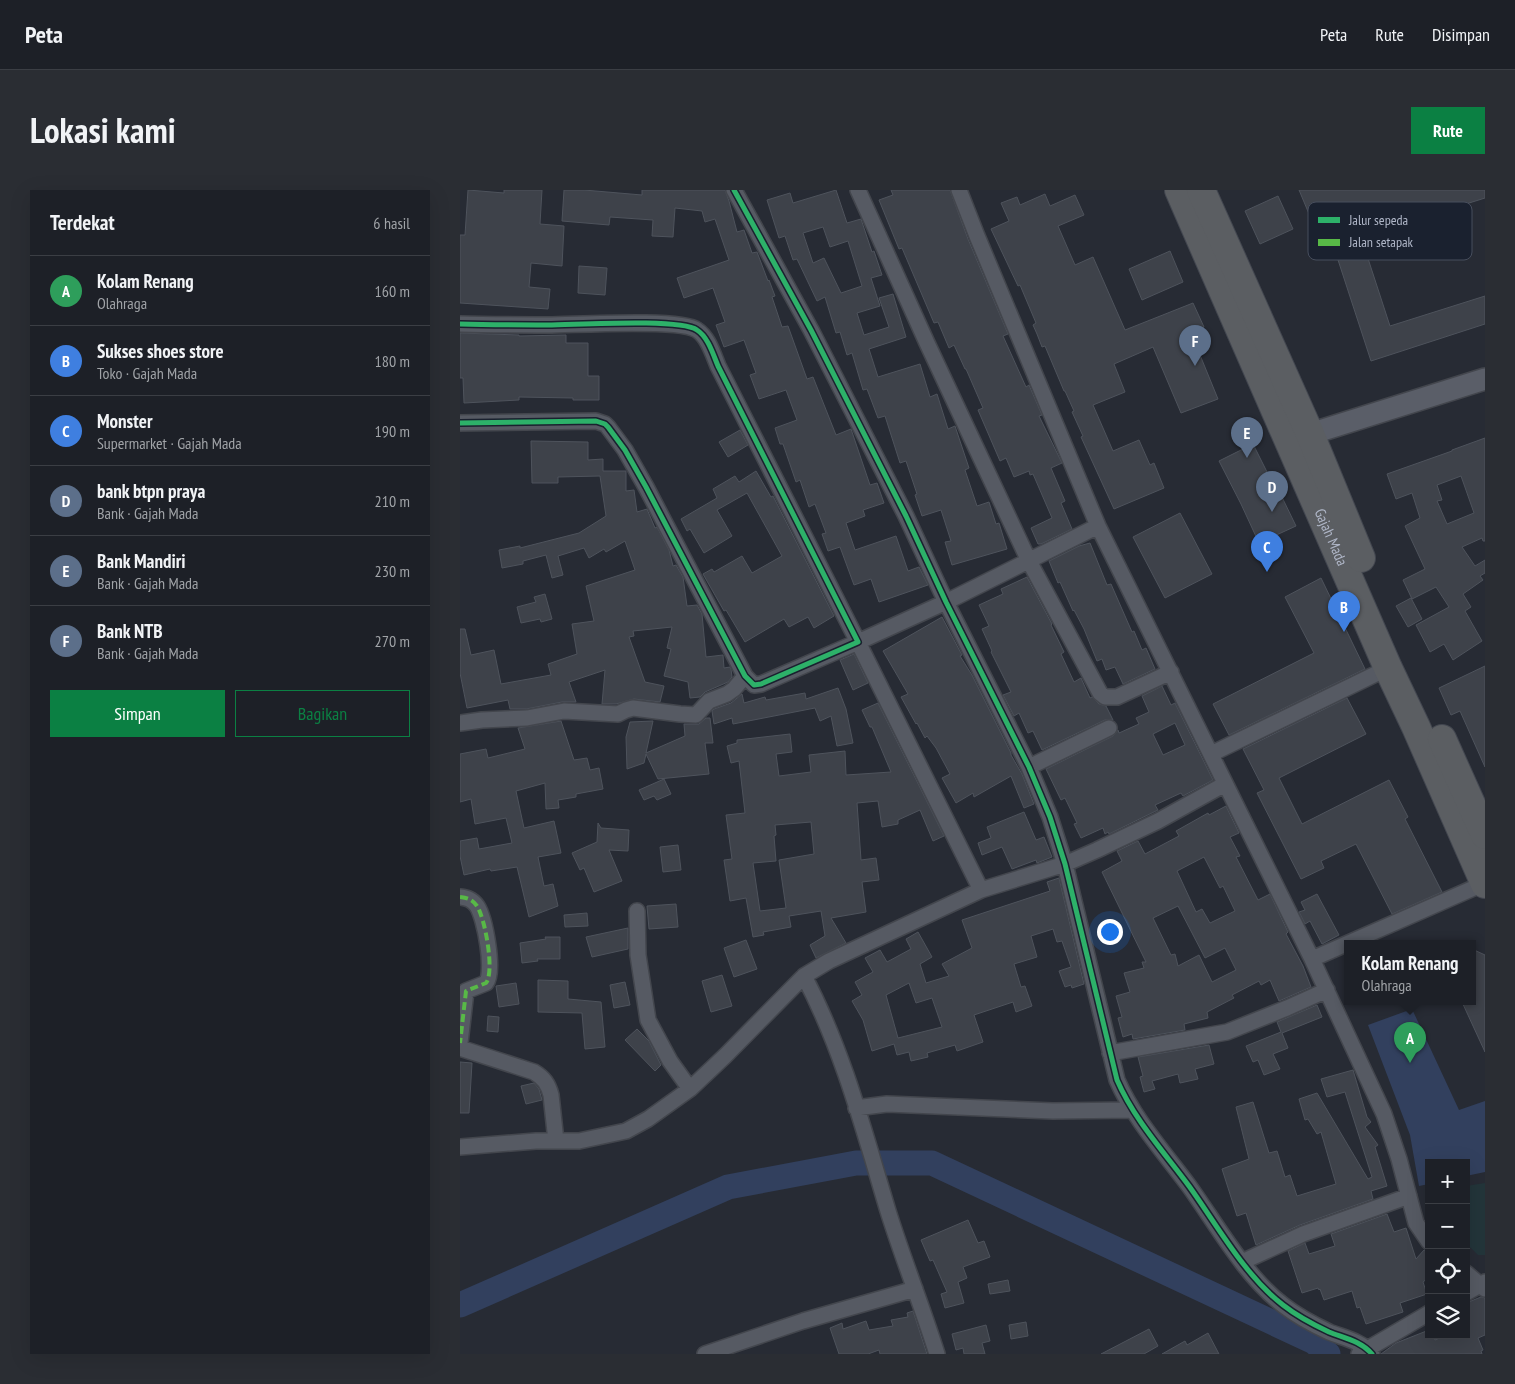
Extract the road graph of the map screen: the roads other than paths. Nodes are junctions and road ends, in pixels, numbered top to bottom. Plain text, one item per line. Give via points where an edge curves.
1 (734, 190) edge
2 (858, 190) edge
3 (960, 190) edge
4 (1179, 190) edge
5 (1201, 190) edge
6 (460, 324) edge
7 (1485, 379) edge
8 (460, 423) edge
9 (1310, 434) junction
10 (1098, 526) junction
11 (1029, 560) junction
12 (946, 602) junction
13 (858, 642) junction
14 (1388, 668) junction
15 (1171, 672) junction
16 (746, 676) junction
17 (460, 723) edge
18 (1109, 728) dead end
19 (1211, 754) junction
20 (1029, 766) junction
21 (1225, 784) junction
22 (1485, 835) edge
23 (1064, 864) junction
24 (1485, 883) edge
25 (981, 890) junction
26 (460, 897) edge
27 (637, 911) dead end
28 (1356, 940) edge
29 (1344, 945) edge
30 (1312, 959) junction
31 (804, 976) junction
32 (1327, 990) junction
33 (460, 1043) edge
34 (460, 1048) edge
35 (1110, 1053) junction
36 (690, 1089) junction
37 (856, 1108) junction
38 (1132, 1110) junction
39 (556, 1141) junction
40 (460, 1146) edge
41 (1409, 1196) junction
42 (1425, 1236) edge
43 (1242, 1262) junction
44 (1470, 1276) edge
45 (1484, 1285) edge
46 (915, 1289) junction
47 (1470, 1291) edge
48 (1425, 1315) edge
49 (1366, 1352) edge
50 (705, 1354) edge
51 (937, 1354) edge

1 - 12 street via 811,330 902,507
2 - 11 street
3 - 10 street
4 - 14 highway, Gajah Mada
5 - 9 highway, Gajah Mada
6 - 13 street via 680,324 697,329 708,342
7 - 9 main road
8 - 16 street via 596,421 605,424 625,450 646,487
9 - 22 highway, Gajah Mada via 1401,652
10 - 11 street
10 - 15 street
11 - 12 street
11 - 15 street via 1102,696 1117,697
12 - 13 street
12 - 20 street
13 - 16 street via 761,684 754,685
13 - 25 street
14 - 19 street
14 - 24 highway, Gajah Mada
15 - 19 street
16 - 17 street via 734,689 709,701 694,715 633,708 618,714 564,712
18 - 20 street
19 - 21 street
20 - 23 street via 1050,817
21 - 23 street via 1158,821
21 - 30 street
23 - 25 street
23 - 35 street
24 - 28 street
25 - 31 street
26 - 33 street via 470,898 482,915 490,975 486,983 466,991
27 - 36 street via 638,955 648,1020 670,1061
29 - 30 street
30 - 32 street
31 - 36 street
31 - 37 street via 829,1028
32 - 35 street via 1227,1032
32 - 41 street via 1388,1125
34 - 39 street via 534,1072 542,1078 552,1095
35 - 38 street via 1116,1080
36 - 39 street via 626,1131 579,1141
37 - 38 street via 888,1104 1053,1112
37 - 46 street
38 - 43 street
39 - 40 street
41 - 42 street via 1416,1223
41 - 43 street via 1303,1234
43 - 49 street via 1282,1304 1306,1321
44 - 45 street
45 - 47 street
46 - 50 street via 802,1321
46 - 51 street
48 - 49 street

